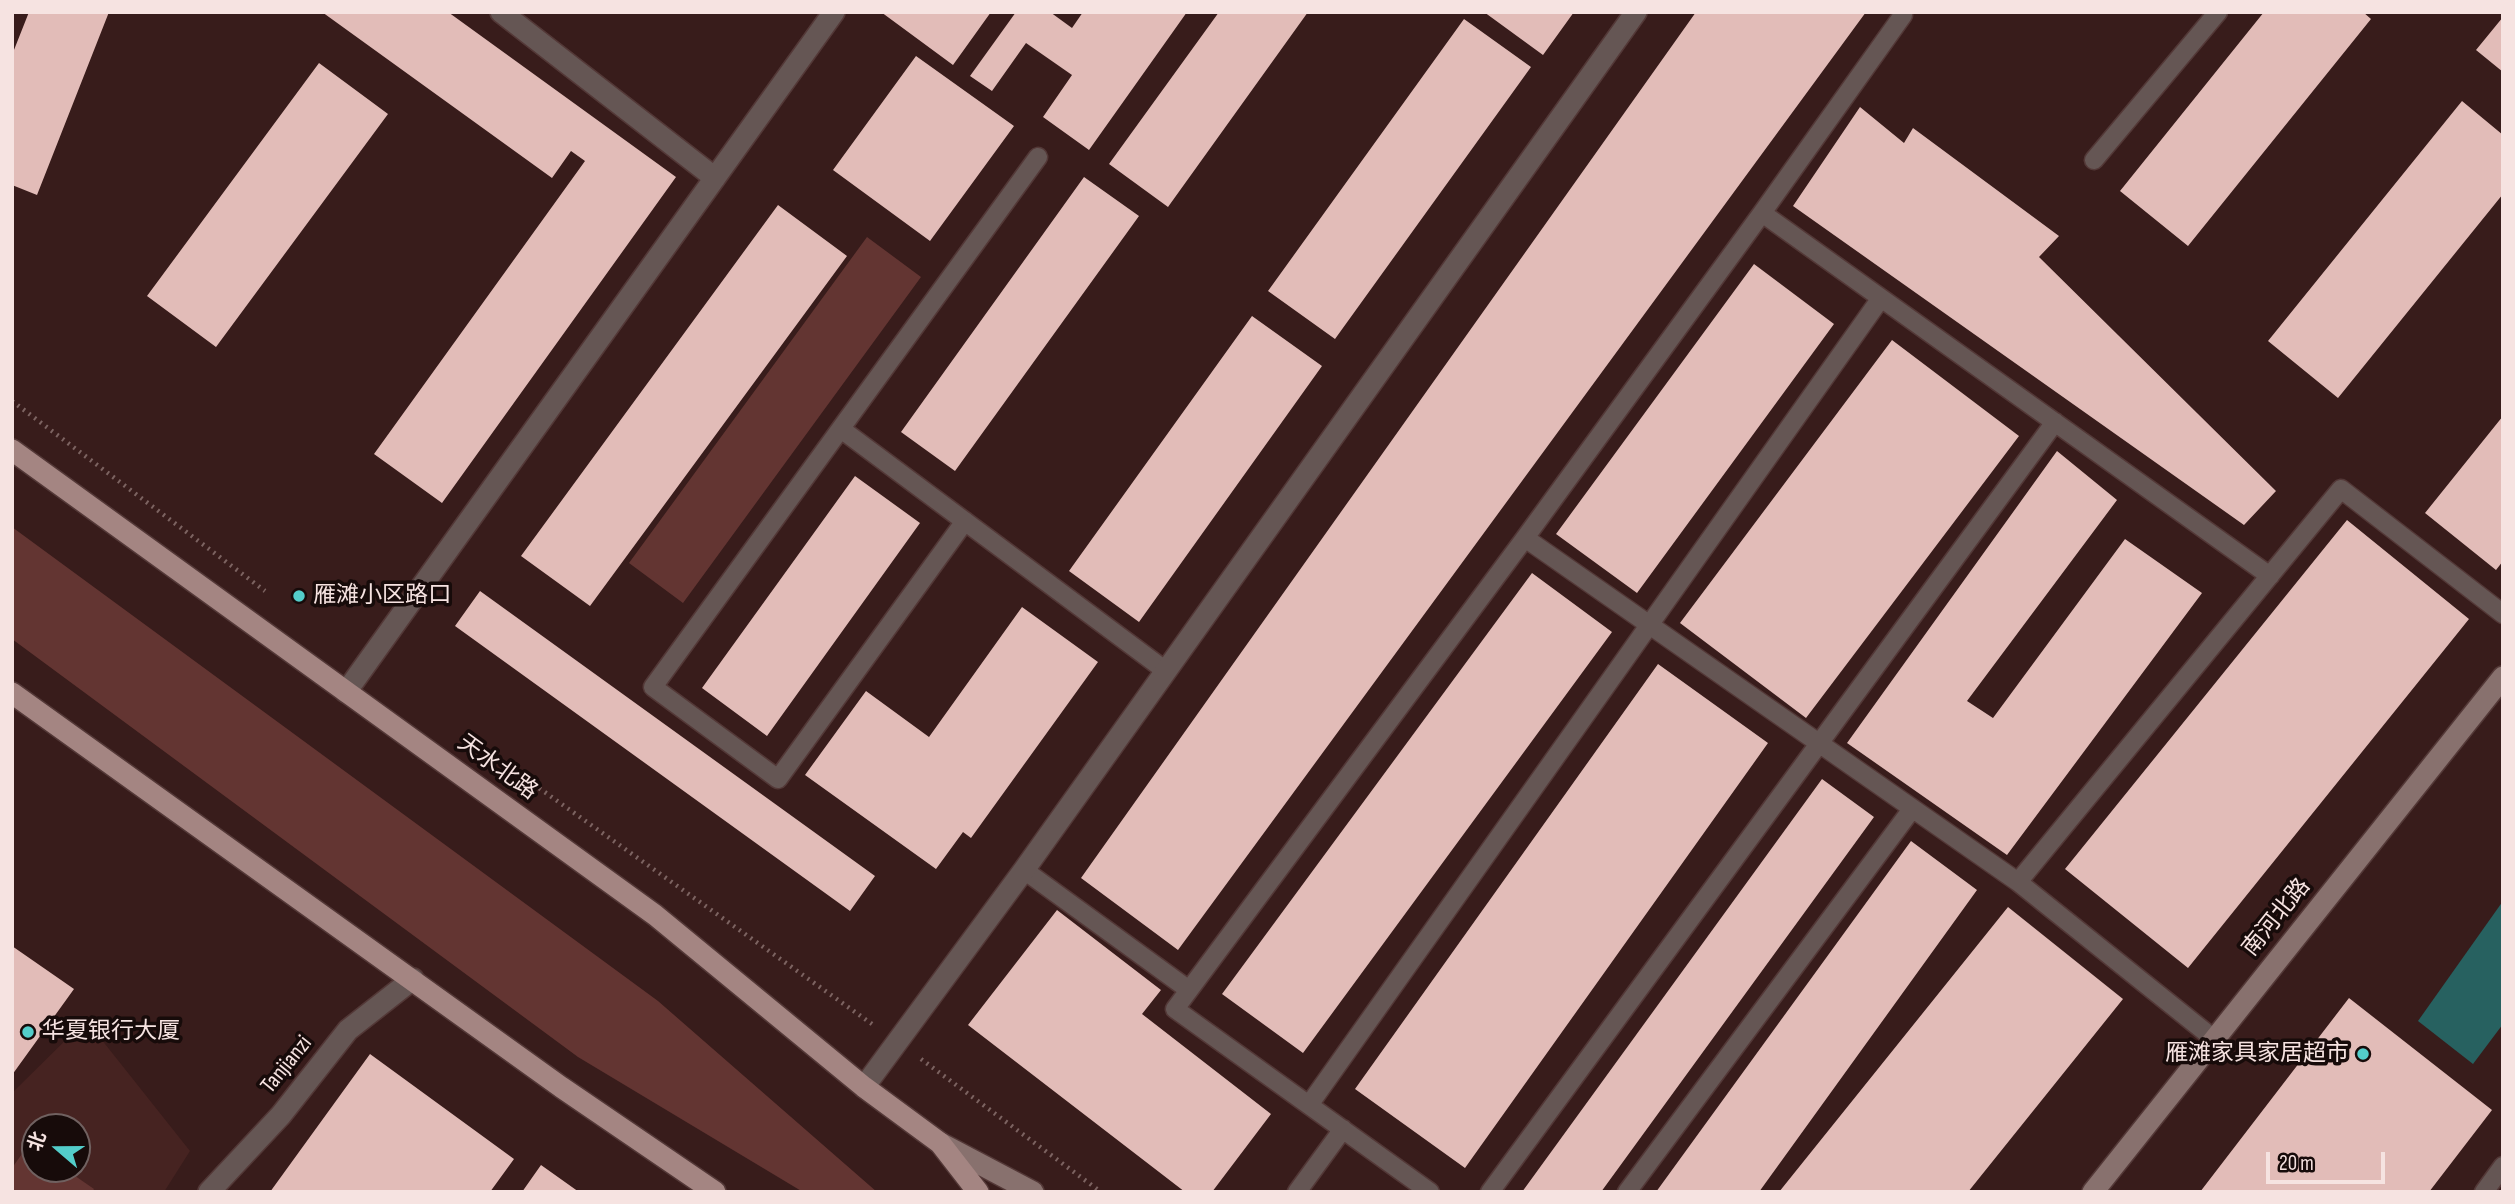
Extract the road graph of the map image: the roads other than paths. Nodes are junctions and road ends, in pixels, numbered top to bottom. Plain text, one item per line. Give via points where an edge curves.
1 (501, 12) edge
2 (834, 12) edge
3 (1636, 12) edge
4 (2218, 12) edge
5 (1903, 15) dead end
6 (1038, 157) dead end
7 (2094, 160) dead end
8 (715, 178) junction
9 (1762, 213) junction
10 (1881, 298) junction
11 (2054, 422) junction
12 (841, 429) junction
13 (12, 450) edge
14 (965, 521) junction
15 (1525, 538) junction
16 (2270, 576) junction
17 (2503, 614) edge
18 (1650, 626) junction
19 (1166, 671) junction
20 (2503, 677) edge
21 (346, 692) junction
22 (12, 693) edge
23 (1819, 744) junction
24 (1912, 809) junction
25 (1024, 870) junction
26 (2018, 883) junction
27 (413, 979) junction
28 (1189, 990) junction
29 (2214, 1039) junction
30 (864, 1087) junction
31 (1309, 1105) junction
32 (1343, 1129) junction
33 (940, 1143) junction
34 (2503, 1166) edge
35 (209, 1192) edge
36 (715, 1192) edge
37 (978, 1192) edge
38 (1033, 1192) edge
39 (1297, 1192) edge
40 (1430, 1192) edge
41 (1490, 1192) edge
42 (1627, 1192) edge
43 (2093, 1192) edge
44 (2484, 1192) edge

1 - 8 street
2 - 8 street
3 - 19 street
4 - 7 lane
5 - 9 lane
6 - 12 lane
8 - 21 street
9 - 10 lane
9 - 15 lane
10 - 11 lane
10 - 18 lane
11 - 16 lane
11 - 23 lane
12 - 14 lane
12 - 14 lane via 653,687 778,779
13 - 21 main road, 天水北路
14 - 19 lane
15 - 18 lane
15 - 28 lane
16 - 17 lane via 2341,489
16 - 26 lane
18 - 23 lane
18 - 31 lane
19 - 25 street
20 - 29 street, 南河北路
21 - 30 main road, 天水北路 via 655,915
22 - 27 main road
23 - 24 lane
23 - 41 lane
24 - 26 lane
24 - 42 lane
25 - 28 lane
25 - 30 street
26 - 29 lane
27 - 35 street, Tanjianzi via 348,1030 281,1115
27 - 36 main road
28 - 31 lane via 1175,1009
29 - 43 street, 南河北路
30 - 33 main road, 天水北路
31 - 32 lane
32 - 39 lane
32 - 40 lane
33 - 37 main road, 天水北路
33 - 38 street
34 - 44 lane

